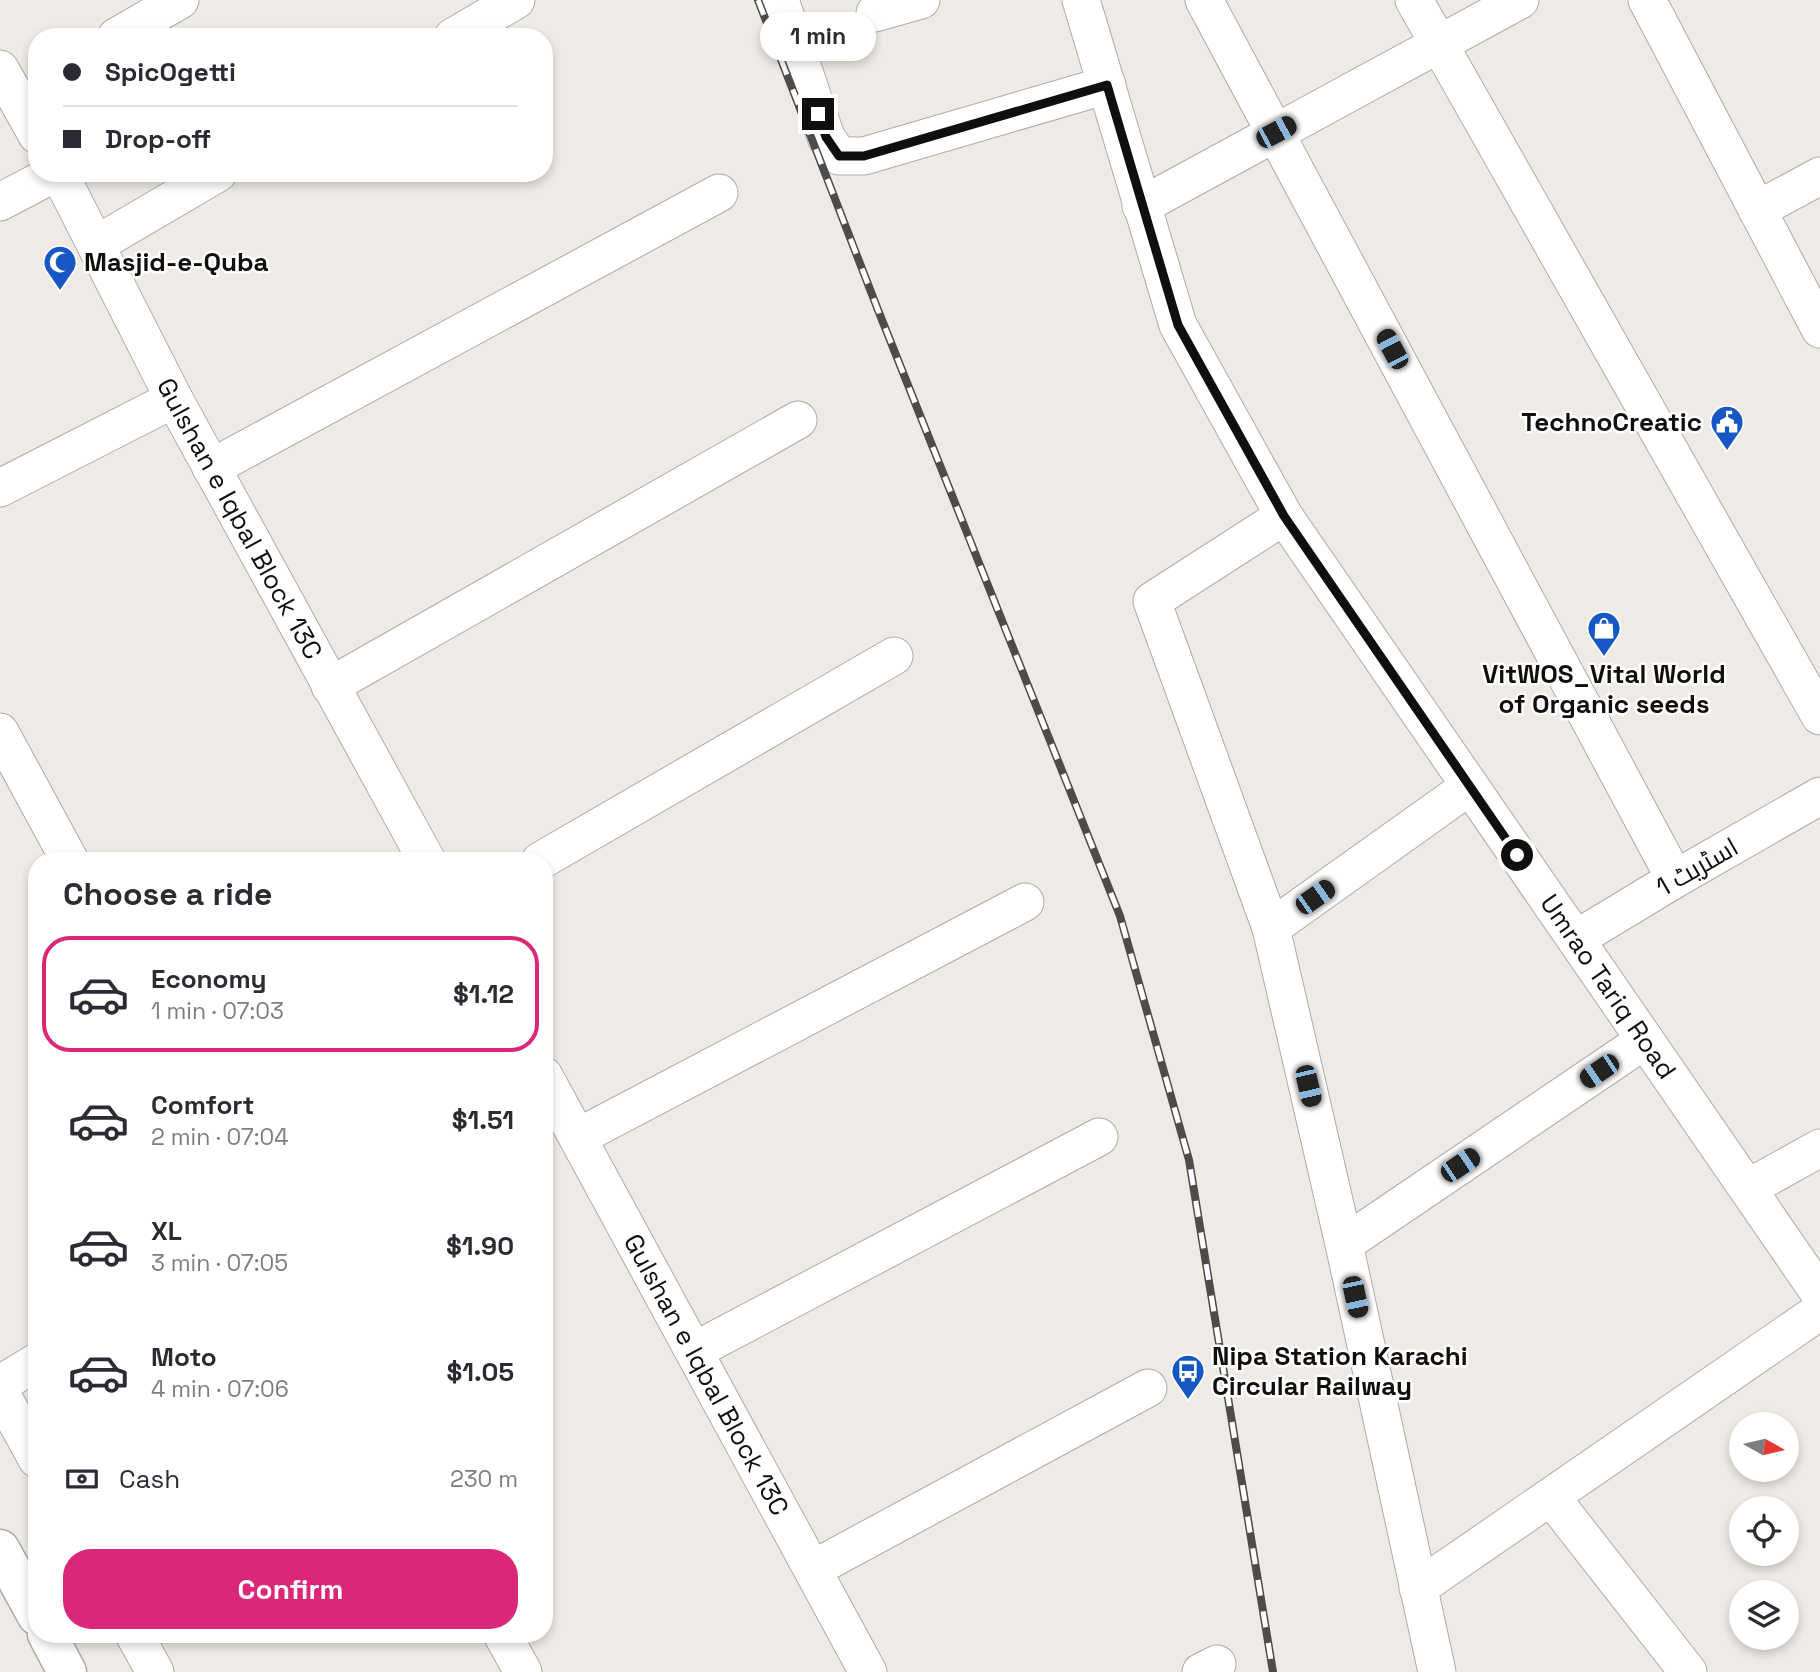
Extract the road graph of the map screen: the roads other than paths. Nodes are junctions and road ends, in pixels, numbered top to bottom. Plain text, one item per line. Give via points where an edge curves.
1 (180, 0) edge
2 (516, 0) edge
3 (780, 0) edge
4 (921, 0) edge
5 (1081, 0) edge
6 (1204, 0) edge
7 (1415, 0) edge
8 (1520, 0) edge
9 (1647, 0) edge
10 (875, 13) dead end
11 (132, 28) edge
12 (468, 28) edge
13 (1439, 44) junction
14 (17, 82) edge
15 (1107, 85) junction
16 (28, 111) edge
17 (1276, 132) junction
18 (1820, 176) edge
19 (39, 182) edge
20 (62, 182) edge
21 (203, 182) edge
22 (719, 192) dead end
23 (0, 202) edge
24 (1141, 206) junction
25 (1757, 210) junction
26 (97, 244) junction
27 (1820, 329) edge
28 (174, 399) junction
29 (798, 420) dead end
30 (211, 468) junction
31 (0, 488) edge
32 (1284, 516) junction
33 (894, 656) dead end
34 (330, 686) junction
35 (1820, 716) edge
36 (0, 732) edge
37 (1470, 786) junction
38 (1820, 796) edge
39 (65, 852) edge
40 (422, 852) edge
41 (553, 853) edge
42 (1675, 879) junction
43 (1024, 902) dead end
44 (1271, 928) junction
45 (1576, 939) junction
46 (1645, 1040) junction
47 (553, 1092) edge
48 (578, 1137) junction
49 (1099, 1137) dead end
50 (1820, 1148) edge
51 (1748, 1188) junction
52 (1344, 1244) junction
53 (1820, 1294) edge
54 (1820, 1311) edge
55 (694, 1352) junction
56 (28, 1367) edge
57 (0, 1384) edge
58 (1148, 1388) dead end
59 (0, 1392) edge
60 (28, 1443) edge
61 (1551, 1497) junction
62 (0, 1549) edge
63 (813, 1569) junction
64 (1418, 1588) junction
65 (28, 1600) edge
66 (52, 1643) edge
67 (139, 1643) edge
68 (507, 1643) edge
69 (67, 1672) edge
70 (155, 1672) edge
71 (523, 1672) edge
72 (868, 1672) edge
73 (1437, 1672) edge
74 (1688, 1672) edge

1 - 11 street
2 - 12 street
3 - 15 street via 826,137 839,156 864,156
4 - 10 street
5 - 15 street, Umrao Tariq Road
6 - 17 street
7 - 13 street
8 - 13 street
9 - 25 street
13 - 17 street
13 - 35 street
14 - 16 street
15 - 24 street, Umrao Tariq Road
17 - 24 street
17 - 42 street
18 - 25 street
19 - 23 street
20 - 26 street, Gulshan e Iqbal Block 13C
21 - 26 street
22 - 30 street
24 - 32 street, Umrao Tariq Road via 1178,325
25 - 27 street
26 - 28 street, Gulshan e Iqbal Block 13C
28 - 30 street, Gulshan e Iqbal Block 13C
28 - 31 street
29 - 34 street
30 - 34 street, Gulshan e Iqbal Block 13C
32 - 37 street, Umrao Tariq Road
32 - 44 street via 1152,601
33 - 41 street
34 - 40 street, Gulshan e Iqbal Block 13C
36 - 39 street
37 - 44 street
37 - 45 street, Umrao Tariq Road
38 - 42 street, اسٹریٹ 1
42 - 45 street, اسٹریٹ 1
43 - 48 street
44 - 52 street
45 - 46 street, Umrao Tariq Road
46 - 51 street, Umrao Tariq Road
46 - 52 street
47 - 48 street, Gulshan e Iqbal Block 13C
48 - 55 street, Gulshan e Iqbal Block 13C
49 - 55 street
50 - 51 street
51 - 53 street, Umrao Tariq Road
52 - 64 street
54 - 61 street
55 - 63 street, Gulshan e Iqbal Block 13C
56 - 57 street
58 - 63 street
59 - 60 street
61 - 64 street
61 - 74 street
62 - 65 main road
63 - 72 street, Gulshan e Iqbal Block 13C
64 - 73 street
66 - 69 main road
67 - 70 street
68 - 71 street

